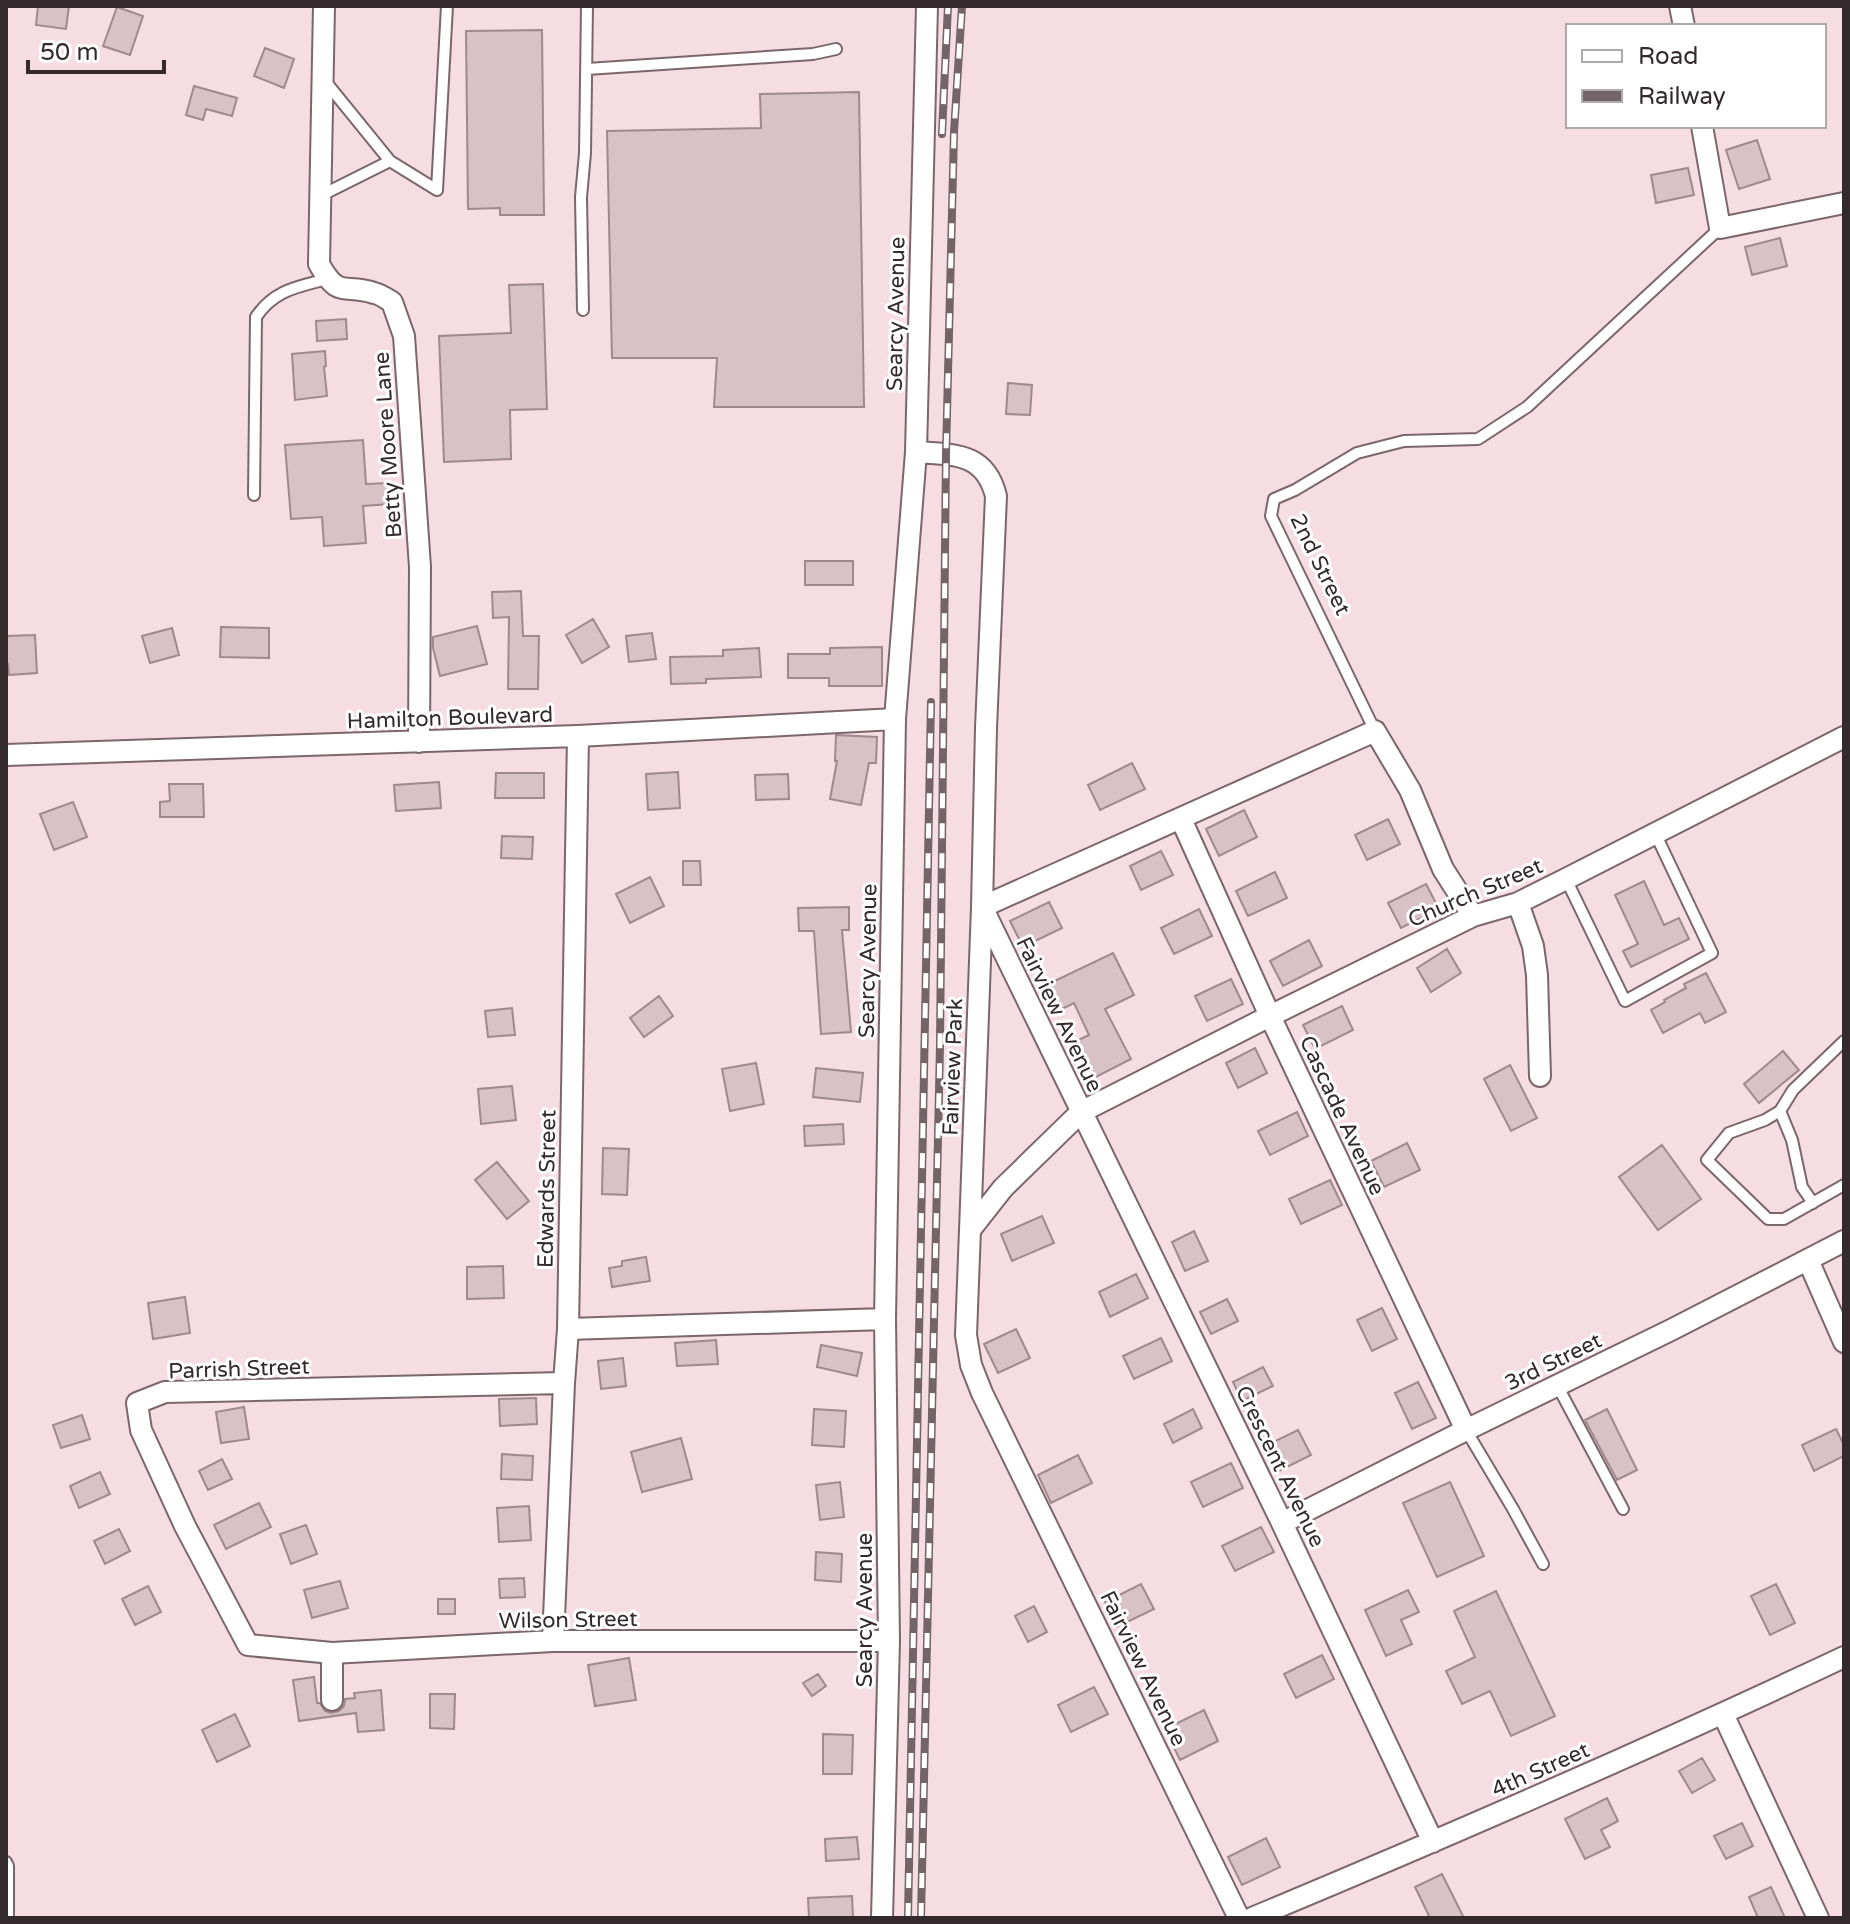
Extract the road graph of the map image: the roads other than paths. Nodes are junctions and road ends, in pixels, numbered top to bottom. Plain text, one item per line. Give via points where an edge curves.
1 (324, 6) edge
2 (447, 6) edge
3 (587, 6) edge
4 (927, 6) edge
5 (836, 49) dead end
6 (587, 69) junction
7 (322, 78) junction
8 (1702, 128) edge
9 (390, 161) junction
10 (320, 196) junction
11 (1844, 203) edge
12 (1720, 228) junction
13 (327, 279) junction
14 (583, 310) dead end
15 (916, 452) junction
16 (254, 495) dead end
17 (895, 719) junction
18 (1375, 731) junction
19 (578, 736) junction
20 (1844, 737) edge
21 (419, 742) junction
22 (6, 755) edge
23 (1181, 819) junction
24 (1655, 833) junction
25 (1566, 879) junction
26 (1518, 903) junction
27 (982, 907) junction
28 (1473, 916) junction
29 (1270, 1016) junction
30 (1844, 1041) edge
31 (1540, 1076) dead end
32 (1780, 1111) junction
33 (1081, 1112) junction
34 (1844, 1185) edge
35 (1813, 1203) junction
36 (970, 1230) junction
37 (1844, 1241) edge
38 (1808, 1260) junction
39 (885, 1319) junction
40 (568, 1329) junction
41 (1844, 1342) edge
42 (564, 1383) junction
43 (1557, 1385) junction
44 (1466, 1430) junction
45 (1623, 1509) dead end
46 (1282, 1523) junction
47 (1543, 1564) dead end
48 (553, 1641) junction
49 (889, 1641) junction
50 (248, 1645) joint
51 (332, 1653) junction
52 (1844, 1657) edge
53 (332, 1700) dead end
54 (1723, 1714) junction
55 (1433, 1842) junction
56 (6, 1862) edge
57 (8, 1918) edge
58 (882, 1918) edge
59 (1239, 1918) edge
60 (1252, 1918) edge
61 (1818, 1918) edge

1 - 7 street
2 - 9 lane via 437,190
3 - 6 lane
4 - 15 street, Searcy Avenue
5 - 6 lane
6 - 14 lane
7 - 9 lane
7 - 10 street
8 - 12 street
9 - 10 lane
10 - 13 street via 319,264
11 - 12 street
12 - 18 lane, 2nd Street via 1527,407 1478,439 1404,441 1357,453 1274,499 1271,516
13 - 16 lane via 272,298 256,317
13 - 21 street, Betty Moore Lane via 340,289 374,293 392,302 404,336 420,567
15 - 17 street, Searcy Avenue
15 - 27 street, Fairview Avenue via 967,458 985,469 996,496
17 - 19 street, Hamilton Boulevard
17 - 39 street, Searcy Avenue
18 - 23 street
18 - 28 street via 1410,790 1443,869
19 - 21 street, Hamilton Boulevard
19 - 40 street, Edwards Street
20 - 24 street, Church Street
21 - 22 street, Hamilton Boulevard
23 - 27 street
23 - 29 street, Cascade Avenue
24 - 25 street, Church Street
24 - 25 lane via 1712,953 1625,1001
25 - 26 street, Church Street
26 - 28 street, Church Street
26 - 31 street via 1535,961
27 - 33 street, Fairview Avenue
27 - 36 street, Fairview Park
28 - 29 street, Church Street
29 - 33 street, Church Street
29 - 44 street, Cascade Avenue
30 - 32 lane via 1793,1090
32 - 35 lane via 1802,1187
32 - 35 lane via 1729,1133 1707,1160 1768,1219 1784,1219
33 - 36 street, Fairview Avenue via 1003,1188
33 - 46 street, Crescent Avenue
34 - 35 lane
36 - 59 street, Fairview Avenue via 966,1335 971,1365
37 - 38 street, 3rd Street
38 - 41 street
38 - 43 street, 3rd Street
39 - 40 street
39 - 49 street, Searcy Avenue
40 - 42 street, Edwards Street
42 - 48 street, Edwards Street
42 - 50 street, Parrish Street via 165,1392 137,1403 141,1430 185,1526
43 - 44 street, 3rd Street
43 - 45 lane
44 - 46 street, 3rd Street
44 - 47 lane
46 - 55 street, Crescent Avenue
48 - 49 street, Wilson Street
48 - 51 street, Wilson Street
49 - 58 street, Searcy Avenue
50 - 51 street, Wilson Street
51 - 53 street
52 - 54 street, 4th Street
54 - 55 street, 4th Street
54 - 61 street
55 - 60 street, 4th Street
56 - 57 lane

